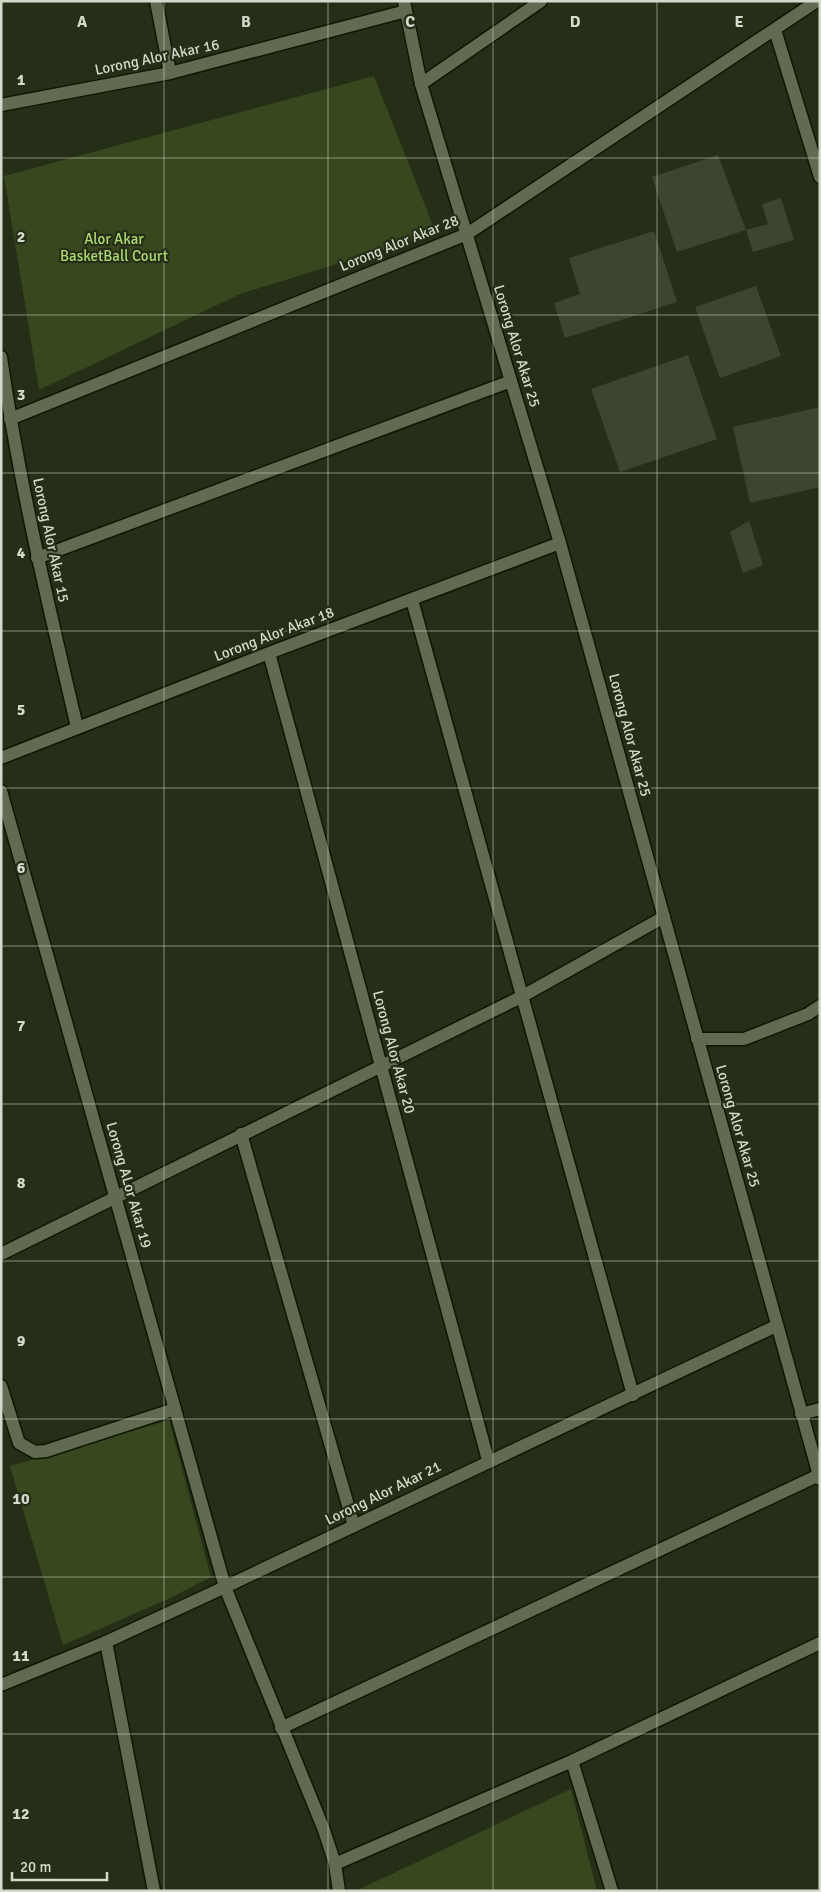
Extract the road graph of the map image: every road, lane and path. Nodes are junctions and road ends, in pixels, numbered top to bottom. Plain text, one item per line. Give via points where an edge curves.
1 (156, 1) edge
2 (541, 1) edge
3 (817, 1) edge
4 (405, 6) edge
5 (775, 30) junction
6 (170, 73) junction
7 (421, 84) junction
8 (1, 105) edge
9 (820, 178) edge
10 (466, 234) junction
11 (1, 357) edge
12 (511, 381) junction
13 (10, 419) junction
14 (560, 543) junction
15 (36, 558) junction
16 (412, 600) junction
17 (269, 653) junction
18 (77, 727) junction
19 (1, 758) edge
20 (1, 791) edge
21 (664, 917) junction
22 (522, 997) junction
23 (820, 1006) edge
24 (697, 1039) junction
25 (381, 1065) junction
26 (241, 1134) junction
27 (116, 1198) junction
28 (1, 1254) edge
29 (776, 1326) junction
30 (1, 1386) edge
31 (633, 1395) junction
32 (175, 1409) junction
33 (820, 1410) edge
34 (801, 1414) junction
35 (488, 1460) junction
36 (819, 1477) edge
37 (354, 1526) junction
38 (225, 1587) junction
39 (106, 1642) junction
40 (820, 1643) edge
41 (1, 1685) edge
42 (280, 1728) junction
43 (572, 1761) junction
44 (335, 1864) junction
45 (154, 1891) edge
46 (339, 1891) edge
47 (612, 1891) edge

1 - 6 street
2 - 7 street
3 - 5 street, Lorong Alor Akar 28
4 - 6 street, Lorong Alor Akar 16
4 - 7 street, Lorong Alor Akar 25
5 - 9 street
5 - 10 street, Lorong Alor Akar 28
6 - 8 street, Lorong Alor Akar 16
7 - 10 street, Lorong Alor Akar 25
10 - 12 street, Lorong Alor Akar 25
10 - 13 street, Lorong Alor Akar 28
11 - 13 street, Lorong Alor Akar 15
12 - 14 street, Lorong Alor Akar 25
12 - 15 street
13 - 15 street, Lorong Alor Akar 15
14 - 16 street, Lorong Alor Akar 18
14 - 21 street, Lorong Alor Akar 25
15 - 18 street, Lorong Alor Akar 15
16 - 17 street, Lorong Alor Akar 18
16 - 22 street
17 - 18 street, Lorong Alor Akar 18
17 - 25 street, Lorong Alor Akar 20
18 - 19 street, Lorong Alor Akar 18
20 - 27 street, Lorong ALor Akar 19
21 - 22 street
21 - 24 street, Lorong Alor Akar 25
22 - 25 street
22 - 31 street
23 - 24 street via 808,1014 744,1039
24 - 29 street, Lorong Alor Akar 25
25 - 26 street
25 - 35 street, Lorong Alor Akar 20
26 - 27 street
26 - 37 street
27 - 28 street
27 - 32 street, Lorong ALor Akar 19
29 - 31 street, Lorong Alor Akar 21
29 - 34 street, Lorong Alor Akar 25
30 - 32 street via 17,1438 26,1449 36,1452
31 - 35 street, Lorong Alor Akar 21
32 - 38 street, Lorong ALor Akar 19
33 - 34 street
34 - 36 street, Lorong Alor Akar 25
35 - 37 street, Lorong Alor Akar 21
36 - 42 street
37 - 38 street, Lorong Alor Akar 21
38 - 39 street, Lorong Alor Akar 21
38 - 42 street, Lorong ALor Akar 19
39 - 41 street, Lorong Alor Akar 21
39 - 45 street
40 - 43 street
42 - 44 street, Lorong ALor Akar 19 via 324,1830
43 - 44 street
43 - 47 street
44 - 46 street, Lorong ALor Akar 19

